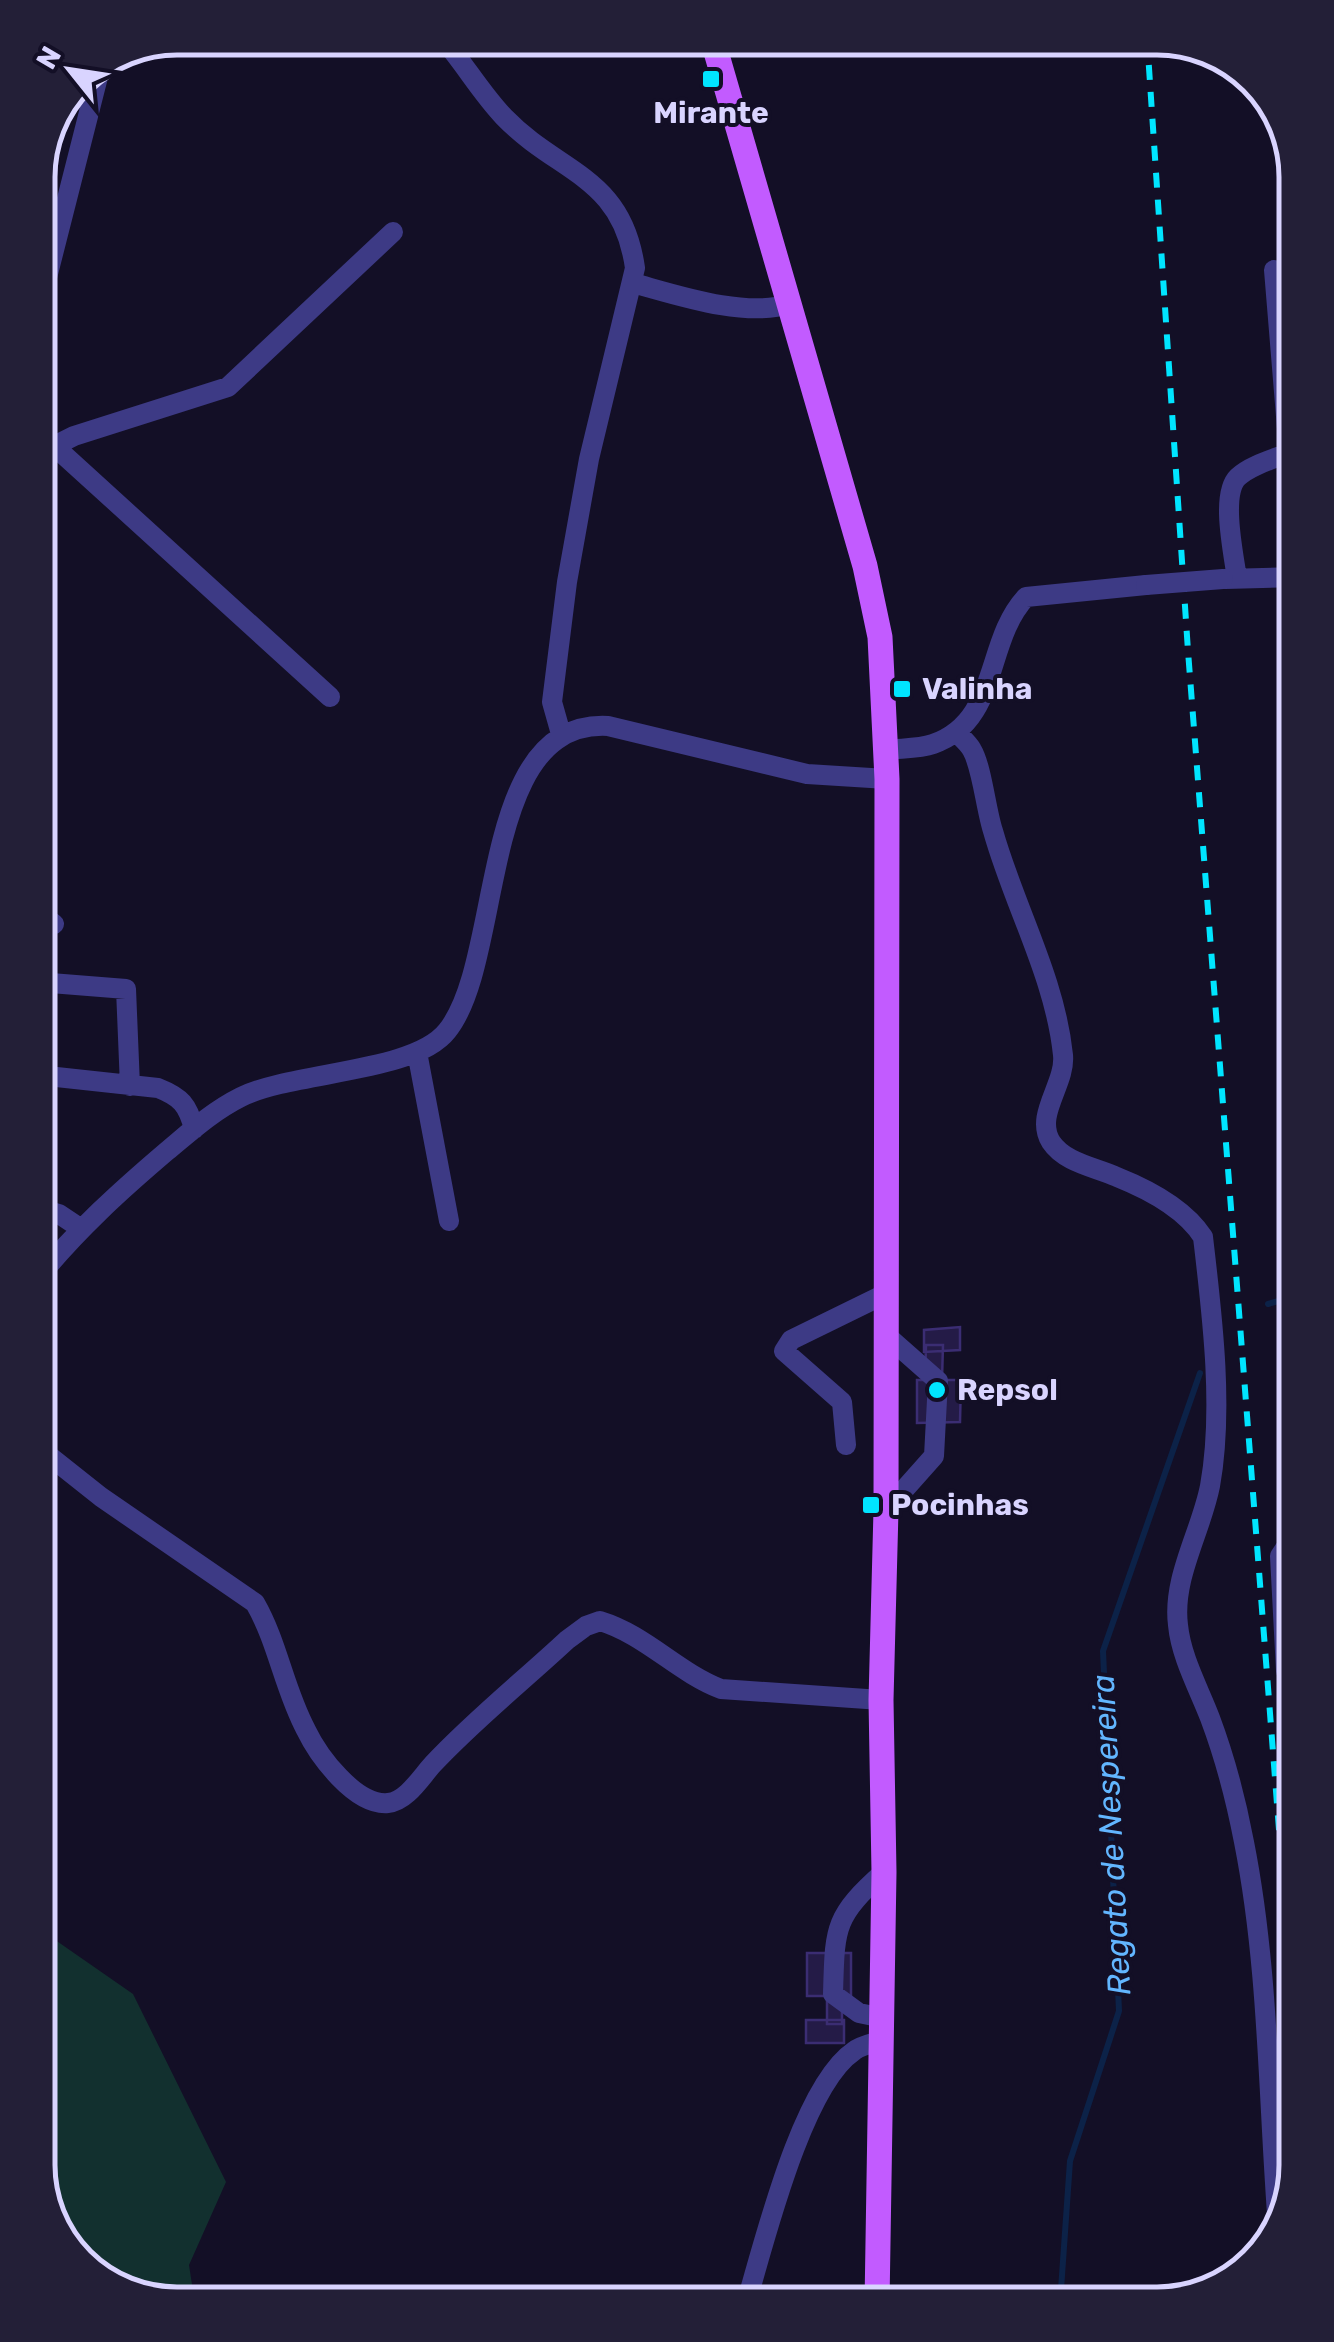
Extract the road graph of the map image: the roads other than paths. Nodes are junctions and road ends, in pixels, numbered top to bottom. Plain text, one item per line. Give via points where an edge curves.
1 (456, 55) edge
2 (717, 55) edge
3 (87, 120) edge
4 (394, 232) dead end
5 (55, 246) edge
6 (1274, 270) dead end
7 (633, 283) junction
8 (789, 304) junction
9 (1279, 318) edge
10 (55, 443) edge
11 (55, 455) edge
12 (1279, 458) edge
13 (1279, 578) edge
14 (1230, 579) junction
15 (330, 697) dead end
16 (957, 733) junction
17 (561, 734) junction
18 (886, 750) junction
19 (886, 778) junction
20 (55, 983) edge
21 (417, 1052) junction
22 (55, 1077) edge
23 (130, 1086) junction
24 (194, 1128) junction
25 (55, 1213) edge
26 (450, 1222) dead end
27 (80, 1228) junction
28 (55, 1258) edge
29 (888, 1293) junction
30 (887, 1336) junction
31 (846, 1445) dead end
32 (55, 1461) edge
33 (886, 1510) junction
34 (881, 1700) junction
35 (884, 1872) junction
36 (883, 2028) junction
37 (1276, 2193) edge
38 (751, 2287) edge
39 (877, 2287) edge

1 - 7 street via 504,116 610,200 632,247
2 - 8 main road
3 - 5 street
4 - 10 street via 228,387
6 - 9 street
7 - 8 street via 758,308
7 - 17 street via 589,459 567,582 552,702
8 - 18 main road via 865,566 880,637
11 - 15 street
12 - 14 street via 1231,485
13 - 14 street
14 - 16 street, bridge via 1026,598 1014,611 976,713
16 - 18 street via 930,745
16 - 37 street via 973,750 1062,1048 1062,1081 1045,1124 1049,1140 1061,1153 1174,1208 1203,1237 1214,1454 1177,1622 1218,1740 1254,1901
17 - 19 street via 608,726 807,774
17 - 21 street via 528,774 508,823 460,1011 447,1032
18 - 19 main road
19 - 29 main road
20 - 23 street via 126,989
21 - 24 street via 268,1086
21 - 26 street
22 - 23 street
23 - 24 street via 175,1094 189,1107
24 - 27 street
25 - 27 street
27 - 28 street
29 - 30 main road
29 - 31 street via 791,1340 784,1351 842,1402
30 - 33 main road
30 - 33 street via 938,1381 934,1456
32 - 34 street via 255,1603 321,1756 342,1781 387,1803 405,1796 567,1640 600,1621 721,1689
33 - 34 main road
34 - 35 main road
35 - 36 main road
35 - 36 street via 852,1900 834,1937 833,1994
36 - 38 street via 818,2093 776,2198
36 - 39 main road

